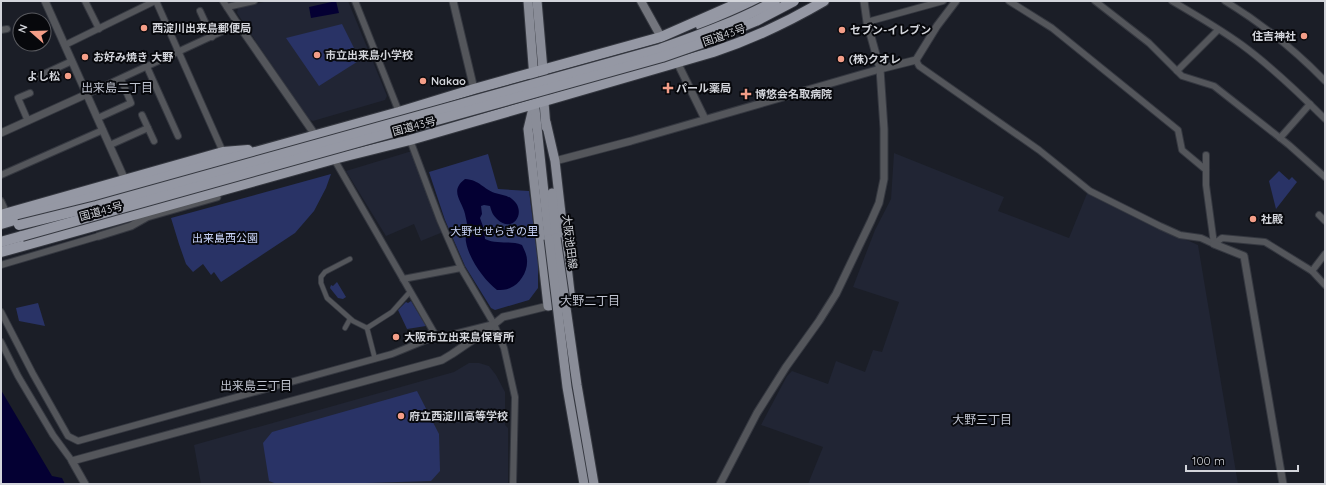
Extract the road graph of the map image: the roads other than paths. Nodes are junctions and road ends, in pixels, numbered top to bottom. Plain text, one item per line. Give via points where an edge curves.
1 (45, 1) edge
2 (85, 1) edge
3 (156, 1) edge
4 (223, 1) edge
5 (254, 1) edge
6 (355, 1) edge
7 (453, 1) edge
8 (528, 1) edge
9 (537, 1) edge
10 (641, 1) edge
11 (743, 1) edge
12 (760, 1) edge
13 (775, 1) edge
14 (794, 1) edge
15 (811, 1) edge
16 (824, 1) edge
17 (864, 1) edge
18 (943, 1) edge
19 (952, 1) edge
20 (955, 1) edge
21 (1009, 1) edge
22 (1095, 1) edge
23 (1172, 1) edge
24 (1225, 1) edge
25 (227, 7) junction
26 (200, 11) dead end
27 (867, 22) junction
28 (238, 24) junction
29 (99, 29) junction
30 (1218, 30) junction
31 (212, 37) junction
32 (661, 37) junction
33 (65, 45) junction
34 (180, 52) junction
35 (713, 52) junction
36 (916, 60) junction
37 (72, 61) junction
38 (677, 62) junction
39 (147, 67) junction
40 (880, 69) junction
41 (539, 71) junction
42 (1177, 71) junction
43 (35, 78) dead end
44 (121, 79) junction
45 (1325, 81) edge
46 (474, 89) junction
47 (30, 93) dead end
48 (87, 94) junction
49 (539, 103) junction
50 (1310, 104) junction
51 (399, 112) junction
52 (142, 115) dead end
53 (98, 118) junction
54 (705, 118) junction
55 (1325, 119) edge
56 (28, 120) junction
57 (546, 122) junction
58 (148, 128) junction
59 (103, 130) junction
60 (1, 133) edge
61 (315, 135) junction
62 (178, 136) dead end
63 (1280, 138) junction
64 (154, 140) dead end
65 (410, 140) junction
66 (110, 145) junction
67 (268, 148) junction
68 (223, 152) junction
69 (1206, 154) dead end
70 (334, 159) junction
71 (555, 162) junction
72 (1206, 170) junction
73 (289, 172) junction
74 (1, 175) edge
75 (1325, 177) edge
76 (125, 180) junction
77 (1, 201) edge
78 (10, 215) edge
79 (1319, 215) dead end
80 (1325, 221) edge
81 (1, 224) edge
82 (1, 230) edge
83 (99, 236) joint
84 (552, 238) junction
85 (1, 242) edge
86 (1214, 244) junction
87 (1, 252) edge
88 (1325, 254) edge
89 (350, 259) dead end
90 (1, 265) edge
91 (461, 268) junction
92 (1312, 271) junction
93 (403, 278) junction
94 (1325, 285) edge
95 (408, 294) dead end
96 (548, 306) junction
97 (1, 312) edge
98 (350, 319) junction
99 (494, 324) junction
100 (345, 328) dead end
101 (367, 328) junction
102 (436, 336) junction
103 (1, 342) edge
104 (376, 359) junction
105 (72, 461) junction
106 (85, 484) edge
107 (513, 484) edge
108 (584, 484) edge
109 (594, 484) edge
110 (720, 484) edge
111 (1283, 484) edge

1 - 33 street
2 - 29 street
3 - 29 street
3 - 34 street
4 - 25 street
5 - 25 street
6 - 51 street
7 - 46 street
8 - 41 main road, 大阪池田線
9 - 41 main road, 大阪池田線
10 - 32 main road
11 - 32 highway, 国道43号
12 - 32 highway via 692,30
13 - 82 highway, 国道43号, bridge via 712,31 660,49 96,206
14 - 85 highway, 国道43号, bridge via 756,21 662,57
15 - 35 highway
16 - 35 highway, 国道43号 via 761,35
17 - 27 street
18 - 27 street
19 - 20 street
20 - 36 street
21 - 72 street via 1052,28 1178,130 1182,150
22 - 42 street via 1149,43
23 - 30 street
24 - 45 street via 1279,39
25 - 28 street
26 - 31 street
27 - 40 street
28 - 31 street
28 - 61 street
29 - 33 street
30 - 42 street
30 - 50 street via 1243,46
31 - 34 street
32 - 41 highway, 国道43号
33 - 37 street
34 - 39 street
34 - 68 street
35 - 38 highway, 国道43号
36 - 40 street
36 - 86 street via 919,66 1039,150 1090,190 1180,235 1201,238
37 - 43 street
37 - 48 street
38 - 49 highway, 国道43号
38 - 54 street
39 - 44 street
39 - 62 street
40 - 54 street
40 - 110 street via 884,179 879,203 836,294 762,406
41 - 46 highway, 国道43号
41 - 49 main road, 大阪池田線
42 - 63 street via 1182,76 1214,86
44 - 48 street
44 - 53 street via 131,103
46 - 51 highway, 国道43号
47 - 56 street via 18,98
48 - 53 street
48 - 56 street
49 - 57 main road, 大阪池田線
49 - 65 highway, 国道43号
49 - 84 main road, 大阪池田線
49 - 96 main road via 528,129
50 - 55 street
50 - 63 street
51 - 61 highway, 国道43号
52 - 58 street
53 - 59 street
54 - 71 street
56 - 60 street
57 - 71 main road
57 - 84 main road, 大阪池田線
58 - 64 street
58 - 66 street
59 - 66 street
59 - 74 street
61 - 67 highway, 国道43号
61 - 70 street
63 - 75 street
65 - 70 highway, 国道43号
65 - 91 street
66 - 76 street
67 - 68 highway
67 - 78 highway, 国道43号
68 - 76 highway
69 - 72 street
70 - 73 highway, 国道43号
70 - 93 street
71 - 96 main road via 571,301
72 - 86 street
73 - 83 street via 266,182 147,217 131,226
73 - 87 highway, 国道43号
76 - 78 highway
77 - 78 street
78 - 81 highway, 国道43号
79 - 80 street
83 - 90 street
84 - 108 main road, 大阪池田線, bridge via 567,386
84 - 109 main road, 大阪池田線, bridge
86 - 92 street via 1222,238 1265,242
86 - 111 street via 1244,256
88 - 92 street
89 - 98 street via 325,272 321,283 327,298
91 - 93 street
91 - 99 street
92 - 94 street
93 - 102 street
95 - 101 street via 392,312
96 - 99 street via 503,317
97 - 104 street via 68,436 78,441
98 - 100 street
98 - 101 street
99 - 102 street via 442,337
99 - 105 street via 442,360
99 - 107 street via 504,348 515,397
101 - 104 street
102 - 104 street
103 - 105 street via 53,435
105 - 106 street

